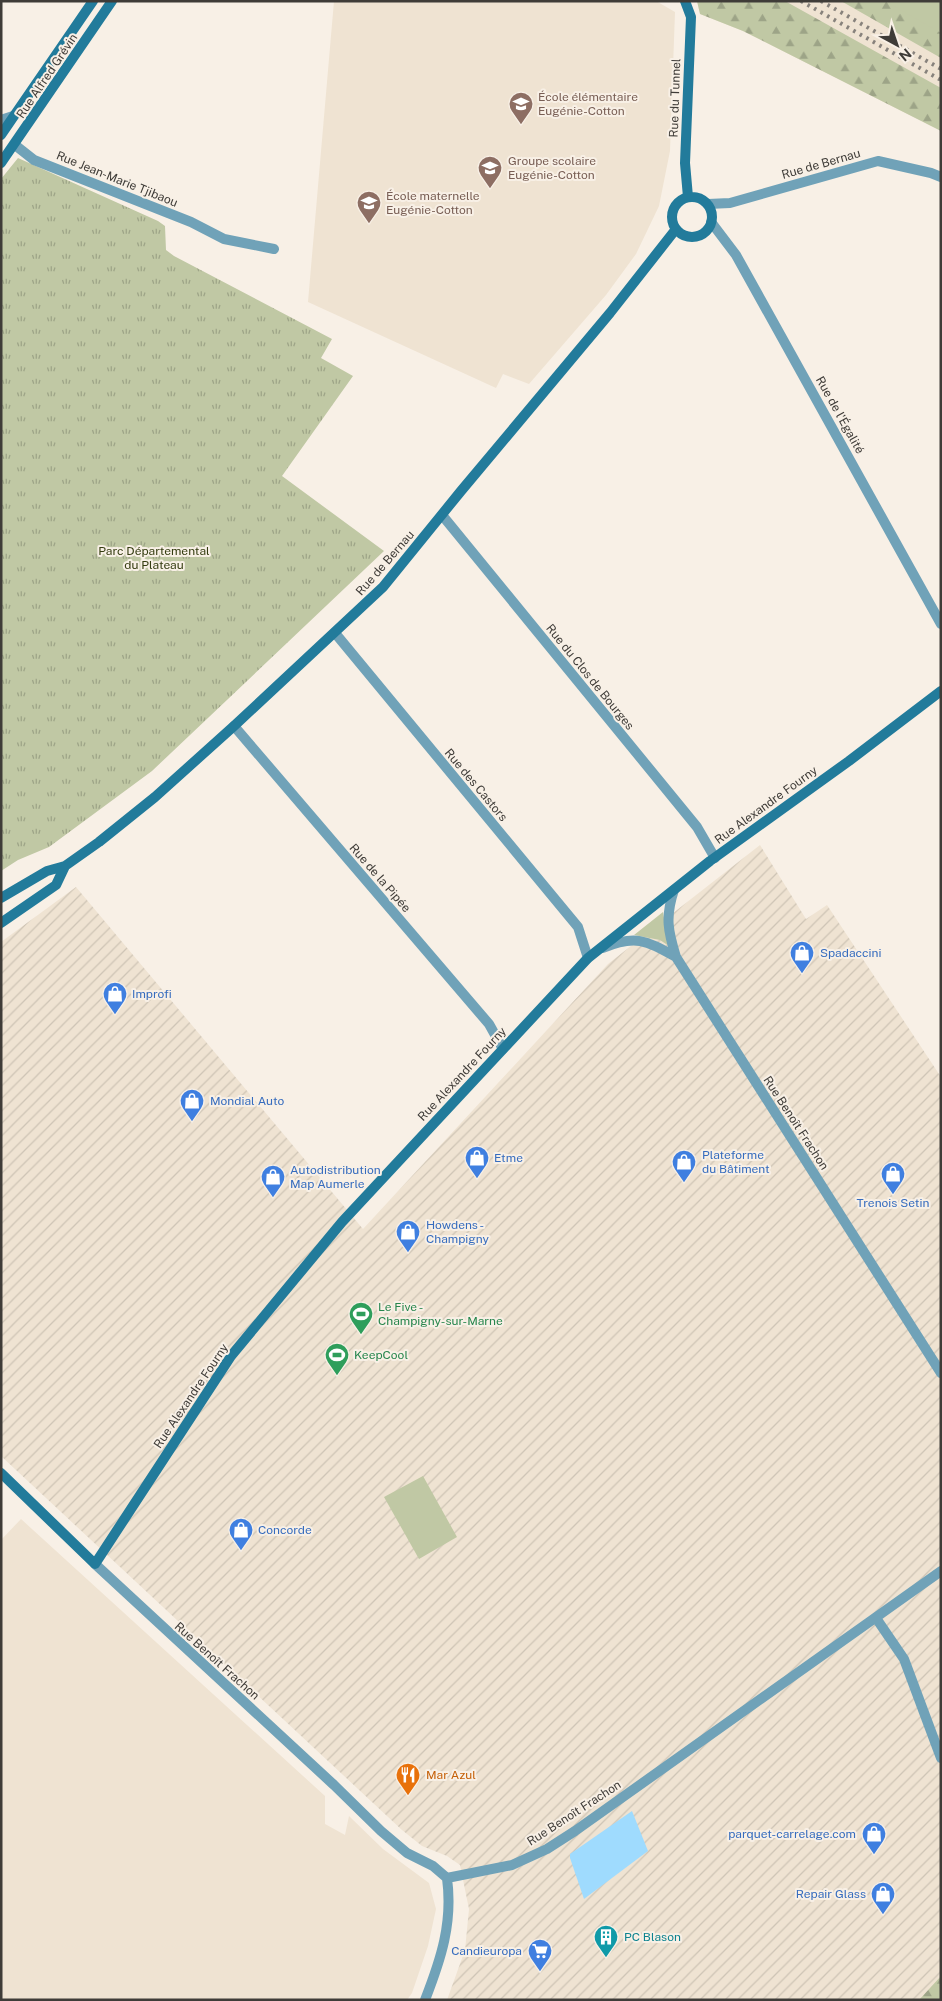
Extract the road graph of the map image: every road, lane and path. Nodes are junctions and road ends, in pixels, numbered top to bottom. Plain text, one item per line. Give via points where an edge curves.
1 (93, 1) edge
2 (112, 1) edge
3 (685, 1) edge
4 (13, 116) junction
5 (1, 120) edge
6 (1, 135) edge
7 (15, 145) junction
8 (1, 163) edge
9 (941, 177) edge
10 (688, 197) junction
11 (708, 204) junction
12 (712, 222) junction
13 (676, 229) junction
14 (274, 249) dead end
15 (442, 515) junction
16 (941, 624) edge
17 (334, 633) junction
18 (941, 691) edge
19 (234, 726) junction
20 (715, 858) junction
21 (65, 866) junction
22 (674, 890) junction
23 (1, 898) edge
24 (1, 923) edge
25 (597, 950) junction
26 (676, 957) junction
27 (588, 958) junction
28 (503, 1049) junction
29 (941, 1373) edge
30 (1, 1473) edge
31 (95, 1564) junction
32 (941, 1571) edge
33 (876, 1618) junction
34 (941, 1758) edge
35 (447, 1878) junction
36 (425, 2000) edge

1 - 4 street, Rue Alfred Grévin
2 - 7 street, Rue Alfred Grévin
3 - 10 street, Rue du Tunnel via 691,17 685,163
4 - 5 street, Rue Alfred Grévin
4 - 6 street, Rue Alfred Grévin
7 - 8 street, Rue Alfred Grévin
7 - 14 street, Rue Jean-Marie Tjibaou via 34,160 191,222 224,240
9 - 11 street, Rue de Bernau via 878,161 730,203
10 - 11 street via 699,198
10 - 13 street via 672,210
11 - 12 street
12 - 13 street via 704,233 692,237 680,234
12 - 16 street, Rue de l'Égalité via 736,255
13 - 15 street, Rue de Bernau
15 - 17 street, Rue de Bernau via 383,588
15 - 20 street, Rue du Clos de Bourges via 697,827
17 - 19 street, Rue de Bernau
17 - 27 street, Rue des Castors via 578,928
18 - 20 street, Rue Alexandre Fourny
19 - 21 street, Rue de Bernau via 148,803
19 - 28 street, Rue de la Pipée via 489,1024
20 - 22 street, Rue Alexandre Fourny
21 - 23 street, Rue de Bernau via 47,871
21 - 24 street, Rue de Bernau via 56,885
22 - 25 street, Rue Alexandre Fourny
22 - 26 street via 668,908 668,930
25 - 26 street, Rue Benoît Frachon via 633,939 648,942
25 - 27 street, Rue Alexandre Fourny
26 - 29 street, Rue Benoît Frachon
27 - 28 street, Rue Alexandre Fourny
28 - 31 street, Rue Alexandre Fourny via 342,1222 231,1356
30 - 31 street
31 - 35 street, Rue Benoît Frachon via 382,1831 407,1853 433,1866
32 - 33 street, Rue Benoît Frachon
33 - 34 street via 904,1659
33 - 35 street, Rue Benoît Frachon via 546,1849 512,1864
35 - 36 street via 450,1901 447,1925 440,1961

